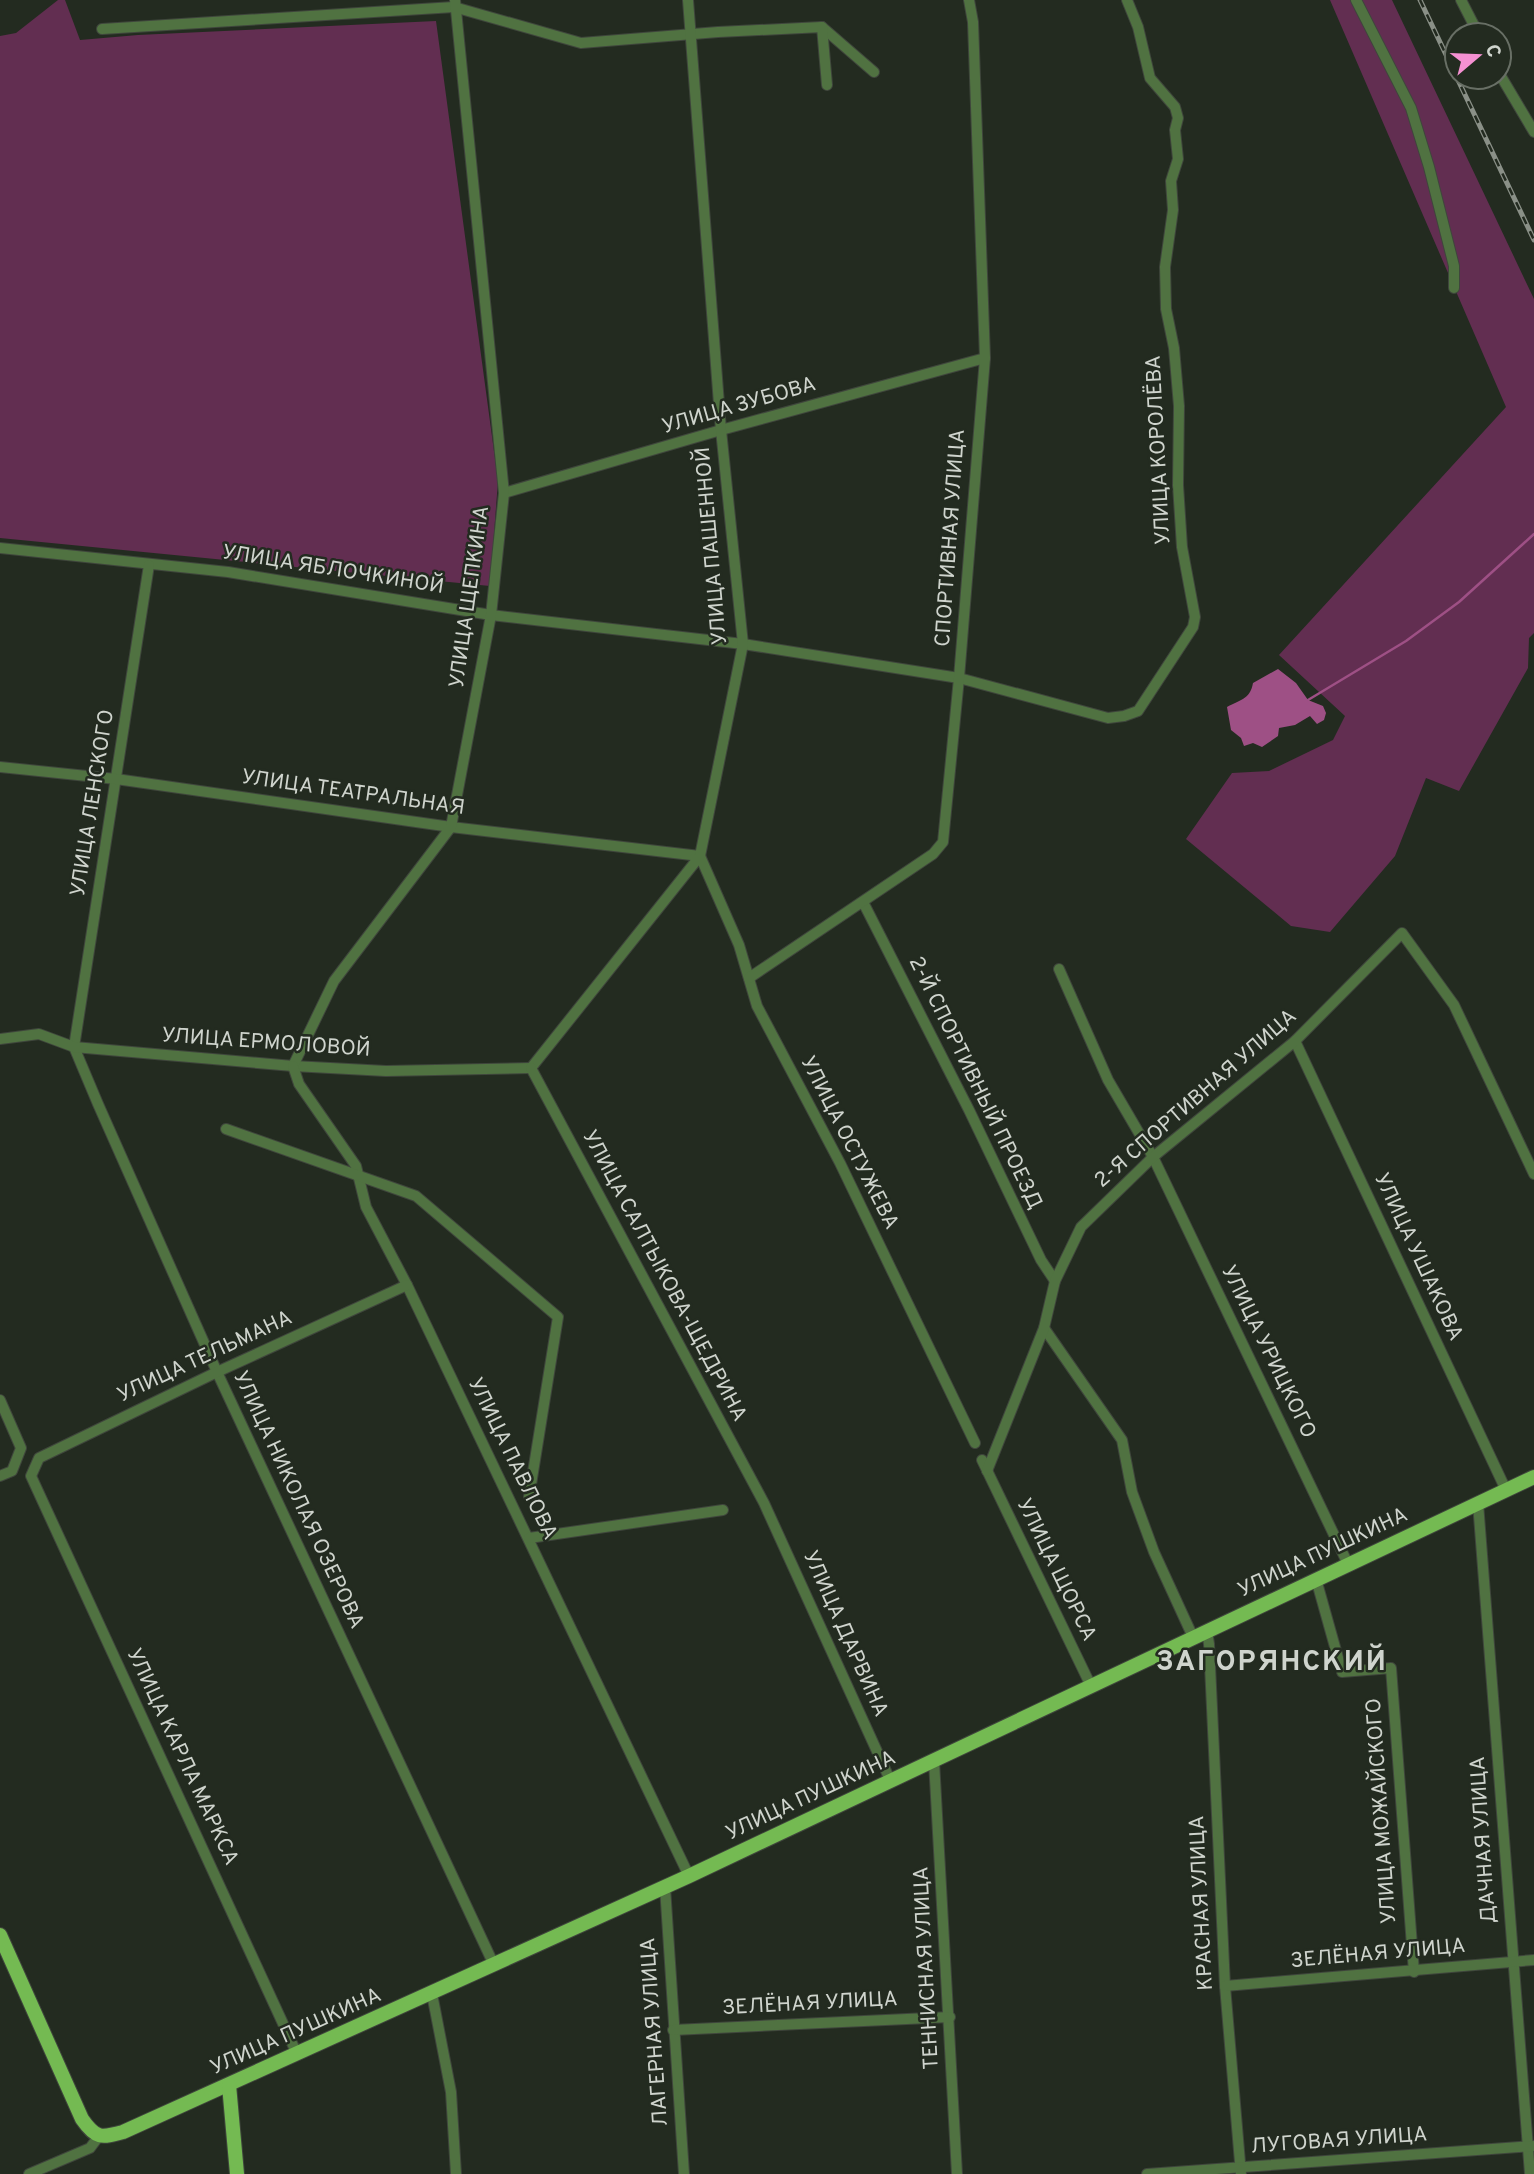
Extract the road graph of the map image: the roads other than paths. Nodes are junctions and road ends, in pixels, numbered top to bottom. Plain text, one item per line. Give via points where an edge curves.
1 (688, 0) edge
2 (969, 0) edge
3 (1127, 0) edge
4 (1356, 0) edge
5 (1461, 0) edge
6 (455, 3) edge
7 (1472, 21) edge
8 (822, 27) junction
9 (102, 29) dead end
10 (691, 35) junction
11 (874, 72) dead end
12 (827, 85) dead end
13 (1510, 91) edge
14 (1534, 132) edge
15 (1454, 288) dead end
16 (985, 358) junction
17 (721, 430) junction
18 (503, 493) junction
19 (0, 548) edge
20 (149, 565) junction
21 (491, 615) junction
22 (743, 644) junction
23 (960, 678) junction
24 (0, 766) edge
25 (116, 779) junction
26 (451, 827) junction
27 (700, 856) junction
28 (863, 902) junction
29 (1059, 969) dead end
30 (749, 978) junction
31 (0, 1039) edge
32 (1295, 1041) junction
33 (74, 1046) junction
34 (293, 1066) junction
35 (531, 1068) junction
36 (226, 1129) dead end
37 (1153, 1157) junction
38 (1534, 1174) edge
39 (358, 1176) junction
40 (1055, 1281) junction
41 (407, 1286) junction
42 (1044, 1328) junction
43 (217, 1372) junction
44 (0, 1400) edge
45 (975, 1443) dead end
46 (984, 1466) joint
47 (0, 1476) edge
48 (32, 1476) joint
49 (1534, 1477) edge
50 (1506, 1490) junction
51 (529, 1497) dead end
52 (764, 1503) joint
53 (1478, 1503) junction
54 (723, 1510) dead end
55 (528, 1538) junction
56 (1348, 1564) junction
57 (1316, 1579) junction
58 (1207, 1631) junction
59 (1193, 1637) junction
60 (1091, 1686) junction
61 (934, 1761) junction
62 (891, 1782) junction
63 (690, 1876) junction
64 (665, 1887) junction
65 (0, 1935) edge
66 (1534, 1959) edge
67 (1513, 1961) junction
68 (495, 1965) junction
69 (1414, 1972) junction
70 (1225, 1986) junction
71 (432, 1994) junction
72 (950, 2017) junction
73 (673, 2030) junction
74 (297, 2054) junction
75 (229, 2085) junction
76 (99, 2136) junction
77 (1531, 2146) edge
78 (1241, 2171) edge
79 (29, 2174) edge
80 (237, 2174) edge
81 (456, 2174) edge
82 (684, 2174) edge
83 (957, 2174) edge
84 (1147, 2174) edge
85 (1530, 2174) edge

1 - 10 street, УЛИЦА ПАШЕННОЙ
2 - 16 street, СПОРТИВНАЯ УЛИЦА
3 - 23 street, УЛИЦА КОРОЛЁВА via 1150,78 1178,118 1178,159 1171,181 1173,210 1165,267 1166,309 1179,406 1178,485 1193,627 1145,704 1124,716 1086,713
4 - 15 street via 1411,108 1454,266
5 - 7 street
6 - 9 street
6 - 10 street via 581,43
6 - 18 street, УЛИЦА ЩЕПКИНА
8 - 10 street
8 - 11 street
8 - 12 street
10 - 17 street, УЛИЦА ПАШЕННОЙ
13 - 14 street
16 - 17 street, УЛИЦА ЗУБОВА
16 - 23 street, СПОРТИВНАЯ УЛИЦА
17 - 18 street, УЛИЦА ЗУБОВА
17 - 22 street, УЛИЦА ПАШЕННОЙ
18 - 21 street, УЛИЦА ЩЕПКИНА
19 - 20 street, УЛИЦА ЯБЛОЧКИНОЙ
20 - 21 street, УЛИЦА ЯБЛОЧКИНОЙ via 228,572
20 - 25 street, УЛИЦА ЛЕНСКОГО
21 - 22 street, УЛИЦА ЯБЛОЧКИНОЙ
21 - 26 street, УЛИЦА ЩЕПКИНА
22 - 23 street, УЛИЦА КОРОЛЁВА
22 - 27 street, УЛИЦА ПАШЕННОЙ
23 - 28 street, СПОРТИВНАЯ УЛИЦА via 943,842 933,854
24 - 25 street, УЛИЦА ТЕАТРАЛЬНАЯ
25 - 26 street, УЛИЦА ТЕАТРАЛЬНАЯ
25 - 33 street, УЛИЦА ЛЕНСКОГО
26 - 27 street, УЛИЦА ТЕАТРАЛЬНАЯ
26 - 34 street, УЛИЦА ЩЕПКИНА via 334,981
27 - 30 street, УЛИЦА ОСТУЖЕВА
27 - 35 street, УЛИЦА ПАШЕННОЙ
28 - 30 street, СПОРТИВНАЯ УЛИЦА
28 - 40 street, 2-Й СПОРТИВНЫЙ ПРОЕЗД
29 - 37 street, УЛИЦА УРИЦКОГО via 1108,1080
30 - 45 street, УЛИЦА ОСТУЖЕВА via 757,1006 840,1163
31 - 33 street, УЛИЦА ЕРМОЛОВОЙ via 40,1034
32 - 37 street, 2-Я СПОРТИВНАЯ УЛИЦА
32 - 38 street, 2-Я СПОРТИВНАЯ УЛИЦА via 1402,933 1454,1005
32 - 50 street, УЛИЦА УШАКОВА
33 - 34 street, УЛИЦА ЕРМОЛОВОЙ
33 - 43 street, УЛИЦА НИКОЛАЯ ОЗЕРОВА
34 - 35 street, УЛИЦА ЕРМОЛОВОЙ via 386,1071
34 - 39 street, УЛИЦА ПАВЛОВА via 299,1084 356,1166
35 - 52 street, УЛИЦА САЛТЫКОВА-ЩЕДРИНА
36 - 39 street
37 - 40 street, 2-Я СПОРТИВНАЯ УЛИЦА via 1082,1227
37 - 56 street, УЛИЦА УРИЦКОГО
39 - 41 street, УЛИЦА ПАВЛОВА via 366,1207
39 - 51 street via 416,1196 558,1317
40 - 42 street, 2-Я СПОРТИВНАЯ УЛИЦА
41 - 43 street, УЛИЦА ТЕЛЬМАНА
41 - 55 street, УЛИЦА ПАВЛОВА
42 - 46 street, 2-Я СПОРТИВНАЯ УЛИЦА
42 - 59 street via 1122,1440 1132,1492
43 - 48 street, УЛИЦА ТЕЛЬМАНА via 39,1458
43 - 68 street, УЛИЦА НИКОЛАЯ ОЗЕРОВА
44 - 47 street via 21,1448 12,1471
46 - 60 street, УЛИЦА ЩОРСА
48 - 74 street, УЛИЦА КАРЛА МАРКСА
49 - 50 main road, УЛИЦА ПУШКИНА
50 - 53 main road, УЛИЦА ПУШКИНА
52 - 62 street, УЛИЦА ДАРВИНА
53 - 56 main road, УЛИЦА ПУШКИНА
53 - 67 street, ДАЧНАЯ УЛИЦА
54 - 55 street
55 - 63 street, УЛИЦА ПАВЛОВА
56 - 57 main road, УЛИЦА ПУШКИНА
57 - 58 main road, УЛИЦА ПУШКИНА
57 - 69 street, УЛИЦА МОЖАЙСКОГО via 1342,1672 1391,1668
58 - 59 main road, УЛИЦА ПУШКИНА
58 - 70 street, КРАСНАЯ УЛИЦА
59 - 60 main road, УЛИЦА ПУШКИНА
60 - 61 main road, УЛИЦА ПУШКИНА
61 - 62 main road, УЛИЦА ПУШКИНА
61 - 72 street, ТЕННИСНАЯ УЛИЦА
62 - 63 main road, УЛИЦА ПУШКИНА
63 - 64 main road, УЛИЦА ПУШКИНА
64 - 68 main road, УЛИЦА ПУШКИНА
64 - 73 street, ЛАГЕРНАЯ УЛИЦА
65 - 76 main road via 82,2119
66 - 67 street, ЗЕЛЁНАЯ УЛИЦА
67 - 69 street, ЗЕЛЁНАЯ УЛИЦА
67 - 77 street, ДАЧНАЯ УЛИЦА
68 - 71 main road, УЛИЦА ПУШКИНА
69 - 70 street, ЗЕЛЁНАЯ УЛИЦА
70 - 78 street, КРАСНАЯ УЛИЦА
71 - 74 main road, УЛИЦА ПУШКИНА
71 - 81 street via 451,2092
72 - 73 street, ЗЕЛЁНАЯ УЛИЦА
72 - 83 street, ТЕННИСНАЯ УЛИЦА
73 - 82 street, ЛАГЕРНАЯ УЛИЦА
74 - 75 main road, УЛИЦА ПУШКИНА
75 - 76 main road, УЛИЦА ПУШКИНА via 123,2132
75 - 80 main road
76 - 79 street via 90,2148
77 - 78 street, ЛУГОВАЯ УЛИЦА
77 - 85 street, ДАЧНАЯ УЛИЦА
78 - 84 street, ЛУГОВАЯ УЛИЦА

